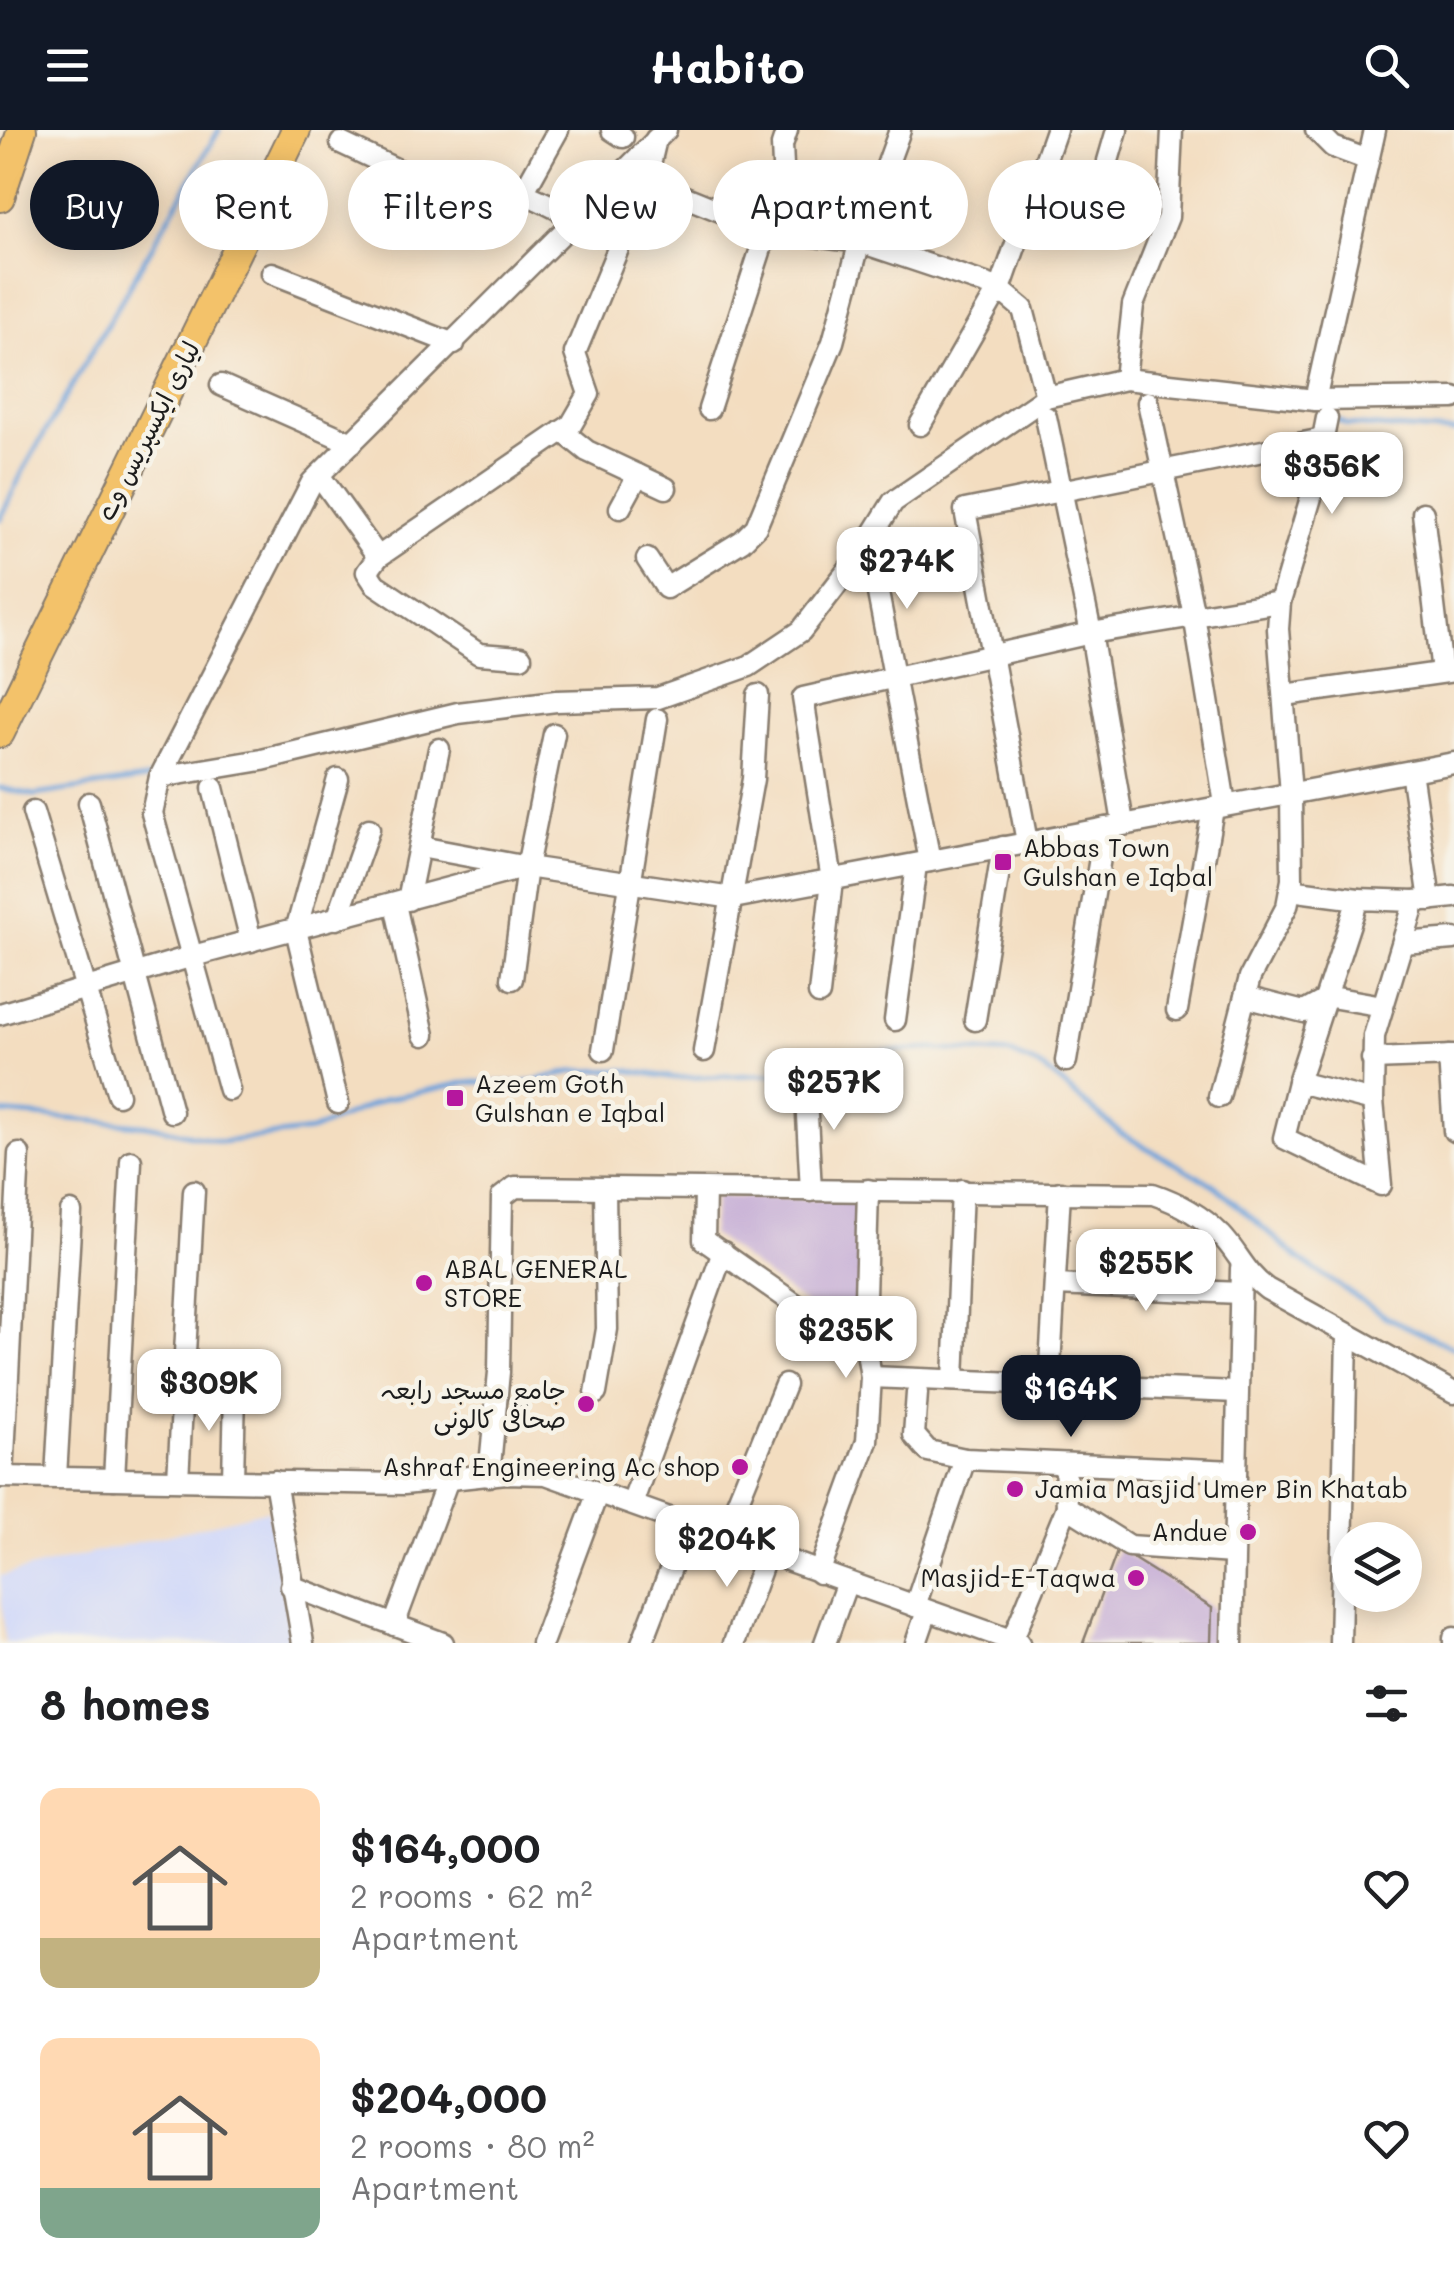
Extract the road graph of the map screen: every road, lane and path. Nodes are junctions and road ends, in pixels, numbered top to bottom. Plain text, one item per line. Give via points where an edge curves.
1 (22, 130) edge
2 (296, 130) edge
3 (558, 130) edge
4 (787, 130) edge
5 (900, 130) edge
6 (1056, 130) edge
7 (1116, 130) edge
8 (1172, 130) edge
9 (1316, 130) edge
10 (1375, 130) edge
11 (661, 134) edge
12 (341, 143) dead end
13 (377, 160) edge
14 (635, 160) edge
15 (653, 160) edge
16 (783, 160) edge
17 (889, 160) edge
18 (1108, 160) edge
19 (1368, 160) junction
20 (529, 184) edge
21 (0, 198) edge
22 (549, 247) edge
23 (617, 250) edge
24 (765, 250) edge
25 (858, 250) edge
26 (884, 250) edge
27 (272, 273) dead end
28 (998, 288) junction
29 (454, 344) junction
30 (1125, 379) junction
31 (221, 385) dead end
32 (1454, 398) edge
33 (1315, 400) junction
34 (1148, 402) dead end
35 (1046, 407) junction
36 (709, 408) dead end
37 (1327, 418) dead end
38 (920, 425) dead end
39 (562, 431) junction
40 (1323, 440) junction
41 (352, 443) junction
42 (1162, 470) junction
43 (638, 474) junction
44 (319, 476) junction
45 (666, 488) dead end
46 (1061, 489) junction
47 (620, 508) dead end
48 (1423, 513) dead end
49 (378, 557) junction
50 (871, 557) dead end
51 (647, 559) dead end
52 (1280, 602) junction
53 (1194, 615) junction
54 (1091, 633) junction
55 (994, 655) junction
56 (521, 657) dead end
57 (1448, 671) edge
58 (894, 677) junction
59 (758, 695) dead end
60 (1284, 695) junction
61 (657, 719) dead end
62 (0, 732) edge
63 (554, 734) dead end
64 (439, 748) dead end
65 (1454, 763) edge
66 (1411, 771) junction
67 (160, 777) junction
68 (338, 778) dead end
69 (213, 788) dead end
70 (1291, 794) junction
71 (88, 803) dead end
72 (1220, 807) junction
73 (33, 812) dead end
74 (1114, 825) junction
75 (369, 829) dead end
76 (1027, 842) junction
77 (420, 846) junction
78 (1003, 847) junction
79 (923, 863) junction
80 (527, 867) junction
81 (832, 880) junction
82 (632, 881) junction
83 (1290, 890) junction
84 (733, 898) junction
85 (1454, 898) edge
86 (1358, 899) junction
87 (1422, 901) junction
88 (402, 902) junction
89 (337, 919) junction
90 (296, 930) junction
91 (1454, 939) edge
92 (251, 941) junction
93 (1404, 943) junction
94 (194, 956) junction
95 (138, 973) junction
96 (512, 979) dead end
97 (87, 988) junction
98 (818, 994) dead end
99 (1245, 997) junction
100 (1324, 1000) junction
101 (1383, 1006) junction
102 (1177, 1010) dead end
103 (0, 1014) edge
104 (894, 1020) dead end
105 (974, 1020) dead end
106 (424, 1036) dead end
107 (603, 1050) dead end
108 (704, 1051) dead end
109 (1451, 1056) edge
110 (1372, 1059) junction
111 (1066, 1061) dead end
112 (805, 1078) dead end
113 (1298, 1082) junction
114 (229, 1090) dead end
115 (118, 1095) dead end
116 (1219, 1097) dead end
117 (1373, 1101) junction
118 (338, 1102) dead end
119 (172, 1112) dead end
120 (1454, 1131) edge
121 (19, 1154) dead end
122 (131, 1161) dead end
123 (605, 1189) junction
124 (705, 1190) junction
125 (868, 1190) junction
126 (962, 1190) junction
127 (194, 1191) dead end
128 (810, 1191) junction
129 (1060, 1192) junction
130 (71, 1212) dead end
131 (723, 1252) junction
132 (1241, 1268) junction
133 (1055, 1284) junction
134 (1240, 1293) junction
135 (864, 1333) junction
136 (1348, 1338) junction
137 (871, 1376) junction
138 (954, 1380) junction
139 (1049, 1384) junction
140 (785, 1385) dead end
141 (235, 1389) dead end
142 (1237, 1392) junction
143 (596, 1393) dead end
144 (916, 1393) dead end
145 (1454, 1393) edge
146 (965, 1459) junction
147 (1065, 1464) junction
148 (1234, 1471) junction
149 (488, 1476) junction
150 (2, 1477) edge
151 (56, 1478) junction
152 (114, 1478) junction
153 (178, 1480) junction
154 (233, 1480) junction
155 (275, 1481) junction
156 (447, 1482) junction
157 (598, 1492) junction
158 (632, 1504) junction
159 (1067, 1507) junction
160 (688, 1524) junction
161 (723, 1538) junction
162 (1233, 1553) junction
163 (767, 1554) junction
164 (819, 1573) junction
165 (847, 1582) junction
166 (291, 1586) junction
167 (921, 1609) junction
168 (394, 1625) junction
169 (1014, 1642) edge
170 (303, 1643) edge
171 (443, 1643) edge
172 (542, 1643) edge
173 (642, 1643) edge
174 (734, 1643) edge
175 (825, 1643) edge
176 (916, 1643) edge
177 (1232, 1643) edge
178 (1340, 1643) edge

1 - 21 highway
2 - 62 highway, لیاری ایکسپریس وے
3 - 20 street
4 - 16 street
5 - 17 street
6 - 28 street
7 - 18 street
8 - 30 street via 1168,216 1133,305
9 - 19 street via 1333,146
10 - 19 street
11 - 14 street
11 - 15 street
12 - 13 street
19 - 33 street
22 - 29 street
23 - 39 street via 574,353 588,403
24 - 36 street
25 - 51 street via 834,342 756,527 666,588
26 - 28 street
27 - 29 street
28 - 35 street via 1023,309
28 - 38 street
29 - 41 street
30 - 33 street
30 - 35 street
31 - 41 street
32 - 33 street
34 - 42 street
35 - 46 street
35 - 67 street via 893,502 801,630 749,666 658,698 458,713
37 - 40 street
39 - 43 street
39 - 49 street
40 - 42 street
40 - 52 street
41 - 44 street
42 - 46 street
42 - 53 street
43 - 45 street
43 - 47 street
44 - 49 street
44 - 67 street
46 - 54 street
46 - 55 street via 964,513
48 - 57 street
49 - 56 street via 366,572 375,584 479,654
50 - 58 street
52 - 53 street
52 - 60 street
53 - 54 street
53 - 72 street
54 - 55 street
54 - 74 street
55 - 58 street
55 - 76 street
57 - 60 street
58 - 79 street
58 - 81 street via 802,702
59 - 84 street via 753,778
60 - 70 street
61 - 82 street
63 - 80 street
64 - 77 street
65 - 66 street
66 - 70 street
66 - 87 street
67 - 94 street via 152,813
68 - 90 street
69 - 92 street
70 - 72 street
70 - 83 street
71 - 95 street
72 - 74 street
72 - 102 street
73 - 97 street
74 - 76 street
74 - 111 street
75 - 89 street
76 - 78 street
77 - 80 street
77 - 88 street
78 - 79 street
78 - 105 street
79 - 81 street
79 - 104 street
80 - 82 street
80 - 88 street
80 - 96 street
81 - 84 street
81 - 98 street
82 - 84 street
82 - 107 street
83 - 86 street
83 - 99 street
84 - 108 street
85 - 87 street
86 - 87 street
86 - 100 street
87 - 93 street
88 - 89 street
88 - 106 street
89 - 90 street
90 - 92 street
90 - 118 street
91 - 93 street
92 - 94 street
93 - 101 street
94 - 95 street
94 - 114 street
95 - 97 street
95 - 119 street
97 - 103 street
97 - 115 street
99 - 100 street via 1304,1012
99 - 116 street
100 - 101 street
100 - 113 street
101 - 110 street
109 - 110 street
109 - 120 street
110 - 117 street
112 - 128 street
113 - 117 street
113 - 117 street via 1284,1138 1378,1185 1383,1182
121 - 150 street
122 - 152 street
123 - 124 street
123 - 143 street via 607,1329
123 - 149 street via 515,1187 502,1196 499,1372
124 - 128 street
124 - 131 street via 701,1234
125 - 126 street
125 - 128 street
125 - 135 street
126 - 129 street
126 - 138 street
127 - 153 street
129 - 132 street via 1153,1194 1177,1202 1222,1236
129 - 133 street
130 - 151 street
131 - 135 street via 822,1323
131 - 158 street
132 - 134 street
132 - 136 street
133 - 134 street
133 - 139 street
134 - 142 street
135 - 137 street
136 - 145 street
136 - 178 street
137 - 138 street
137 - 164 street via 867,1441
138 - 139 street
139 - 142 street
140 - 161 street
141 - 154 street
142 - 148 street
144 - 146 street via 918,1443
146 - 147 street
146 - 167 street
147 - 148 street
147 - 159 street
148 - 162 street
149 - 156 street
149 - 157 street via 546,1474
150 - 151 street
151 - 152 street
152 - 153 street
153 - 154 street
154 - 155 street
155 - 156 street
155 - 166 street
156 - 168 street
157 - 158 street
157 - 172 street
158 - 160 street
159 - 162 street via 1128,1546
159 - 169 street
160 - 161 street
160 - 173 street
161 - 163 street
162 - 177 street
163 - 164 street
163 - 174 street
164 - 165 street
165 - 167 street
165 - 175 street
166 - 168 street
166 - 170 street
167 - 169 street
167 - 176 street
168 - 171 street

